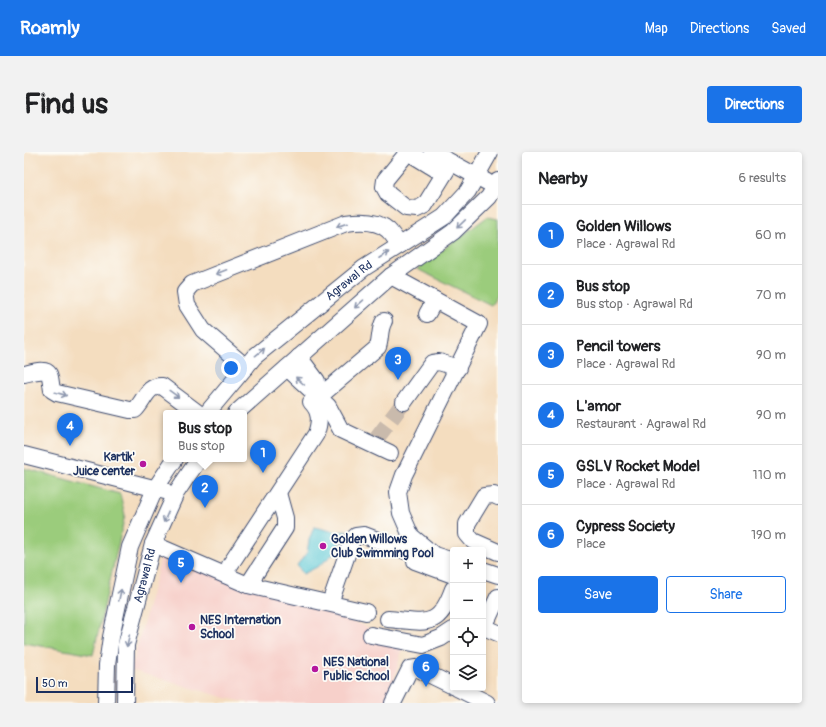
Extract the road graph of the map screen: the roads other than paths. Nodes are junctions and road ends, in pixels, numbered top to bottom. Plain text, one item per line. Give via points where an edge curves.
1 (408, 152) edge
2 (434, 152) edge
3 (490, 152) edge
4 (448, 168) junction
5 (477, 177) junction
6 (495, 191) edge
7 (400, 245) junction
8 (391, 276) junction
9 (384, 321) dead end
10 (299, 357) junction
11 (246, 366) junction
12 (287, 368) junction
13 (458, 368) junction
14 (24, 374) edge
15 (315, 393) junction
16 (404, 402) tunnel mouth
17 (194, 410) edge
18 (209, 410) edge
19 (239, 410) edge
20 (390, 453) dead end
21 (24, 455) edge
22 (174, 462) edge
23 (197, 462) edge
24 (155, 489) junction
25 (176, 493) junction
26 (278, 493) junction
27 (497, 493) edge
28 (153, 544) junction
29 (498, 552) edge
30 (450, 560) edge
31 (230, 565) dead end
32 (450, 574) edge
33 (248, 585) junction
34 (498, 597) edge
35 (330, 603) junction
36 (449, 610) edge
37 (366, 612) dead end
38 (388, 619) dead end
39 (450, 632) edge
40 (498, 633) edge
41 (371, 635) dead end
42 (450, 685) edge
43 (463, 691) edge
44 (106, 703) edge
45 (125, 703) edge
46 (393, 703) edge
47 (487, 703) edge

1 - 4 street
1 - 4 street via 385,180 384,187 388,194 406,208 425,205
2 - 4 street
3 - 5 street, Agrawal Rd
4 - 5 street
5 - 6 street
5 - 7 street, Agrawal Rd via 444,217
6 -> 8 street, Agrawal Rd via 453,232
11 -> 7 street, Agrawal Rd via 364,268
7 -> 11 street via 387,229 372,222 346,223 192,284 185,292 186,304 203,330
8 -> 10 street, Agrawal Rd
8 - 13 street via 431,307 479,324
9 - 15 street via 380,327 378,347
10 - 12 street, Agrawal Rd
10 - 15 street
11 - 18 street, Agrawal Rd
15 -> 12 street
12 - 19 street, Agrawal Rd
13 - 16 street via 439,362 432,363
13 - 30 street via 404,475 395,505 411,536 434,555
14 -> 17 street via 46,371 52,390 56,393 130,410 135,410 139,406 151,387 162,386
15 - 20 street via 328,406 341,430 375,441
15 - 26 street via 320,422 316,434
21 - 24 street
22 - 24 street, Agrawal Rd
23 - 25 street, Agrawal Rd
24 - 25 street
44 -> 24 street, Agrawal Rd via 111,637 130,547
25 -> 28 street, Agrawal Rd
26 - 31 street
26 - 33 street via 285,528
27 - 29 street via 484,496 467,524 467,534 473,541
28 - 33 street
28 -> 45 street, Agrawal Rd via 126,645
32 - 35 street via 364,536 356,536 352,540
33 - 35 street
34 - 40 street via 485,625 486,628
35 - 37 street
36 - 38 street via 426,622
39 - 41 street via 423,645
42 - 46 street via 412,668
43 - 47 street

